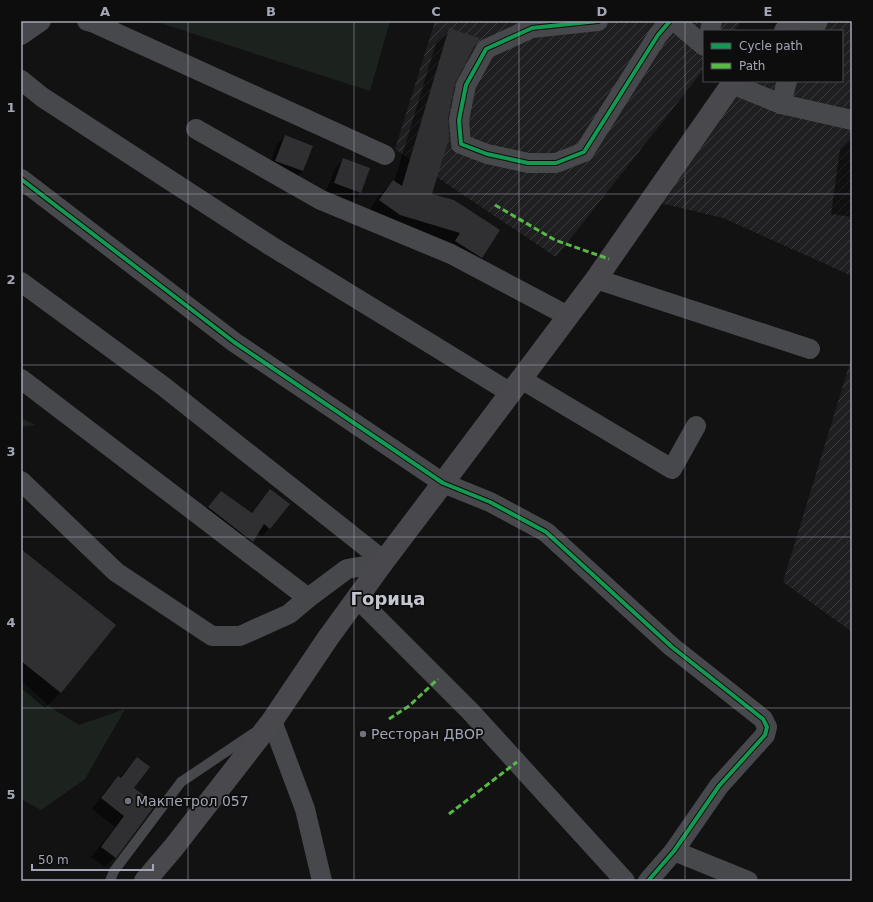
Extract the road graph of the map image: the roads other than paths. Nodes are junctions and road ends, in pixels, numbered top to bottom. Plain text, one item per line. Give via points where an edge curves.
1 (41, 21) edge
2 (86, 21) edge
3 (598, 21) edge
4 (670, 21) edge
5 (676, 21) edge
6 (776, 21) edge
7 (795, 21) edge
8 (818, 21) edge
9 (771, 30) edge
10 (786, 30) edge
11 (813, 30) edge
12 (21, 35) edge
13 (703, 45) edge
14 (21, 80) edge
15 (733, 82) edge
16 (788, 82) edge
17 (780, 104) junction
18 (852, 120) edge
19 (196, 129) dead end
20 (385, 155) dead end
21 (21, 179) edge
22 (596, 279) junction
23 (21, 282) edge
24 (568, 316) junction
25 (810, 349) dead end
26 (21, 379) edge
27 (516, 386) junction
28 (696, 426) dead end
29 (21, 481) edge
30 (443, 483) junction
31 (381, 564) junction
32 (308, 598) junction
33 (357, 598) junction
34 (272, 721) junction
35 (674, 851) junction
36 (110, 881) edge
37 (145, 881) edge
38 (322, 881) edge
39 (625, 881) edge
40 (648, 881) edge
41 (748, 881) edge

1 - 12 street
2 - 20 street
3 - 4 street via 532,28 486,49 466,85 459,120 461,144 487,154 528,163 556,163 584,152 658,35
5 - 13 street
6 - 9 main road
7 - 10 main road
8 - 11 street
14 - 27 street via 42,97 272,246
15 - 17 street
15 - 22 main road
16 - 17 street
17 - 18 street
19 - 24 street via 322,200 451,254
21 - 30 street via 234,342
22 - 24 main road
22 - 25 street
23 - 31 street via 163,386
24 - 27 main road
26 - 32 street
27 - 28 street via 672,469
27 - 30 main road
29 - 32 street via 116,572 212,636 240,636 289,614
30 - 31 main road
30 - 35 street via 490,502 546,532 672,647 762,719 767,727 765,735 719,786
31 - 32 street via 346,569
31 - 33 main road
33 - 34 main road
33 - 39 street via 470,711
34 - 36 lane via 181,782 114,871
34 - 37 main road
34 - 38 street via 305,810
35 - 40 street
35 - 41 street

